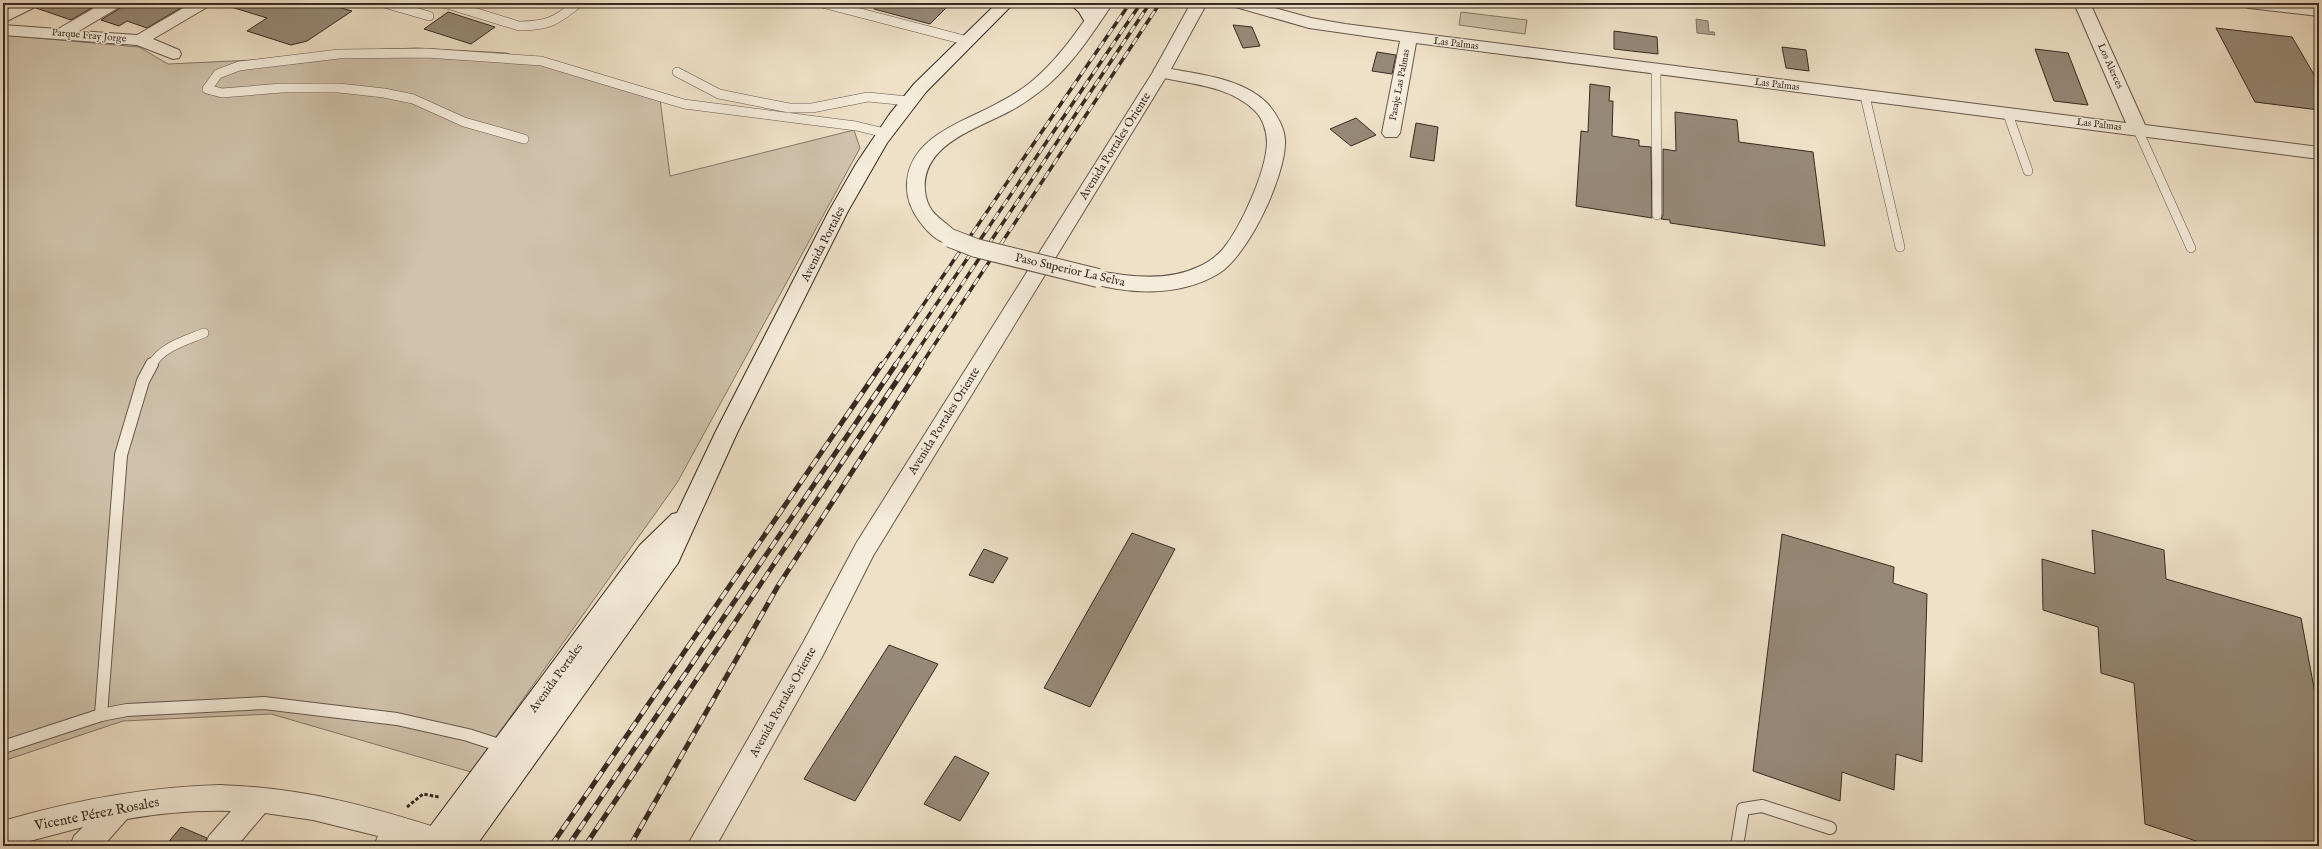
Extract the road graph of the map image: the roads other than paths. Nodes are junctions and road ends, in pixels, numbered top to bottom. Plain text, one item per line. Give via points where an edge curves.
1 (31, 3) edge
2 (115, 3) edge
3 (203, 3) edge
4 (384, 3) edge
5 (444, 3) edge
6 (578, 3) edge
7 (822, 3) edge
8 (1006, 3) edge
9 (1077, 3) edge
10 (1105, 3) edge
11 (1199, 3) edge
12 (1238, 3) edge
13 (2082, 3) edge
14 (2249, 3) edge
15 (2319, 11) edge
16 (429, 16) dead end
17 (3, 18) edge
18 (1092, 21) junction
19 (3, 30) edge
20 (61, 34) junction
21 (1409, 38) junction
22 (140, 40) junction
23 (968, 41) junction
24 (173, 54) dead end
25 (1656, 69) junction
26 (677, 72) dead end
27 (1161, 72) junction
28 (1865, 96) junction
29 (908, 101) junction
30 (2008, 114) junction
31 (2138, 130) junction
32 (885, 133) junction
33 (1391, 133) dead end
34 (524, 139) dead end
35 (2319, 153) edge
36 (2028, 172) dead end
37 (1657, 216) dead end
38 (1900, 247) dead end
39 (2191, 248) dead end
40 (204, 333) dead end
41 (686, 516) junction
42 (101, 715) junction
43 (3, 747) edge
44 (506, 747) junction
45 (259, 799) junction
46 (119, 807) junction
47 (1830, 828) dead end
48 (3, 836) edge
49 (394, 838) edge
50 (445, 845) edge
51 (84, 846) edge
52 (219, 846) edge
53 (700, 846) edge
54 (1737, 846) edge

1 - 17 street
2 - 20 street
3 - 22 street
4 - 16 lane
5 - 6 lane via 518,26 531,26 556,22
7 - 23 lane
8 - 23 street, Avenida Portales
9 - 18 street via 1086,9
10 - 18 street
11 - 27 street, Avenida Portales Oriente
12 - 21 street, Las Palmas via 1324,26
13 - 31 street, Los Alerces
14 - 15 street
18 - 27 street, Paso Superior La Selva, bridge via 1064,59 1042,80 1001,109 945,137 927,155 917,176 919,206 929,222 950,238 976,248 1098,278 1136,284 1164,283 1191,278 1224,260 1246,229 1272,163 1276,136 1271,121 1259,106 1226,88
19 - 20 street, Parque Fray Jorge
20 - 22 street, Parque Fray Jorge
21 - 25 street, Las Palmas
21 - 33 street, Pasaje Las Palmas
22 - 24 street, Parque Fray Jorge
23 - 29 street, Avenida Portales
25 - 28 street, Las Palmas
25 - 37 lane
26 - 29 lane via 719,94 789,108 812,108 868,97
27 - 53 street, Avenida Portales Oriente via 865,549 813,649
28 - 30 street, Las Palmas
28 - 38 lane
29 - 32 street, Avenida Portales
30 - 31 street, Las Palmas
30 - 36 lane
31 - 35 street, Las Palmas
31 - 39 lane
32 - 34 lane via 856,126 684,104 541,61 426,53 339,54 240,66 218,74 208,89 222,93 282,88 338,88 384,93 413,99 464,122
32 - 41 street, Avenida Portales via 843,204
40 - 42 lane via 173,346 155,359 143,380 121,455
41 - 44 street, Avenida Portales via 648,552
41 - 50 street, Avenida Portales via 670,556
42 - 43 lane
42 - 44 lane via 135,710 264,703 397,719 468,735
44 - 50 street, Avenida Portales
45 - 46 street, Vicente Pérez Rosales via 175,801
45 - 49 street, Vicente Pérez Rosales via 328,809
45 - 52 street
46 - 48 street, Vicente Pérez Rosales via 65,818
46 - 51 street
47 - 54 lane via 1762,806 1743,809
49 - 50 street, Vicente Pérez Rosales

